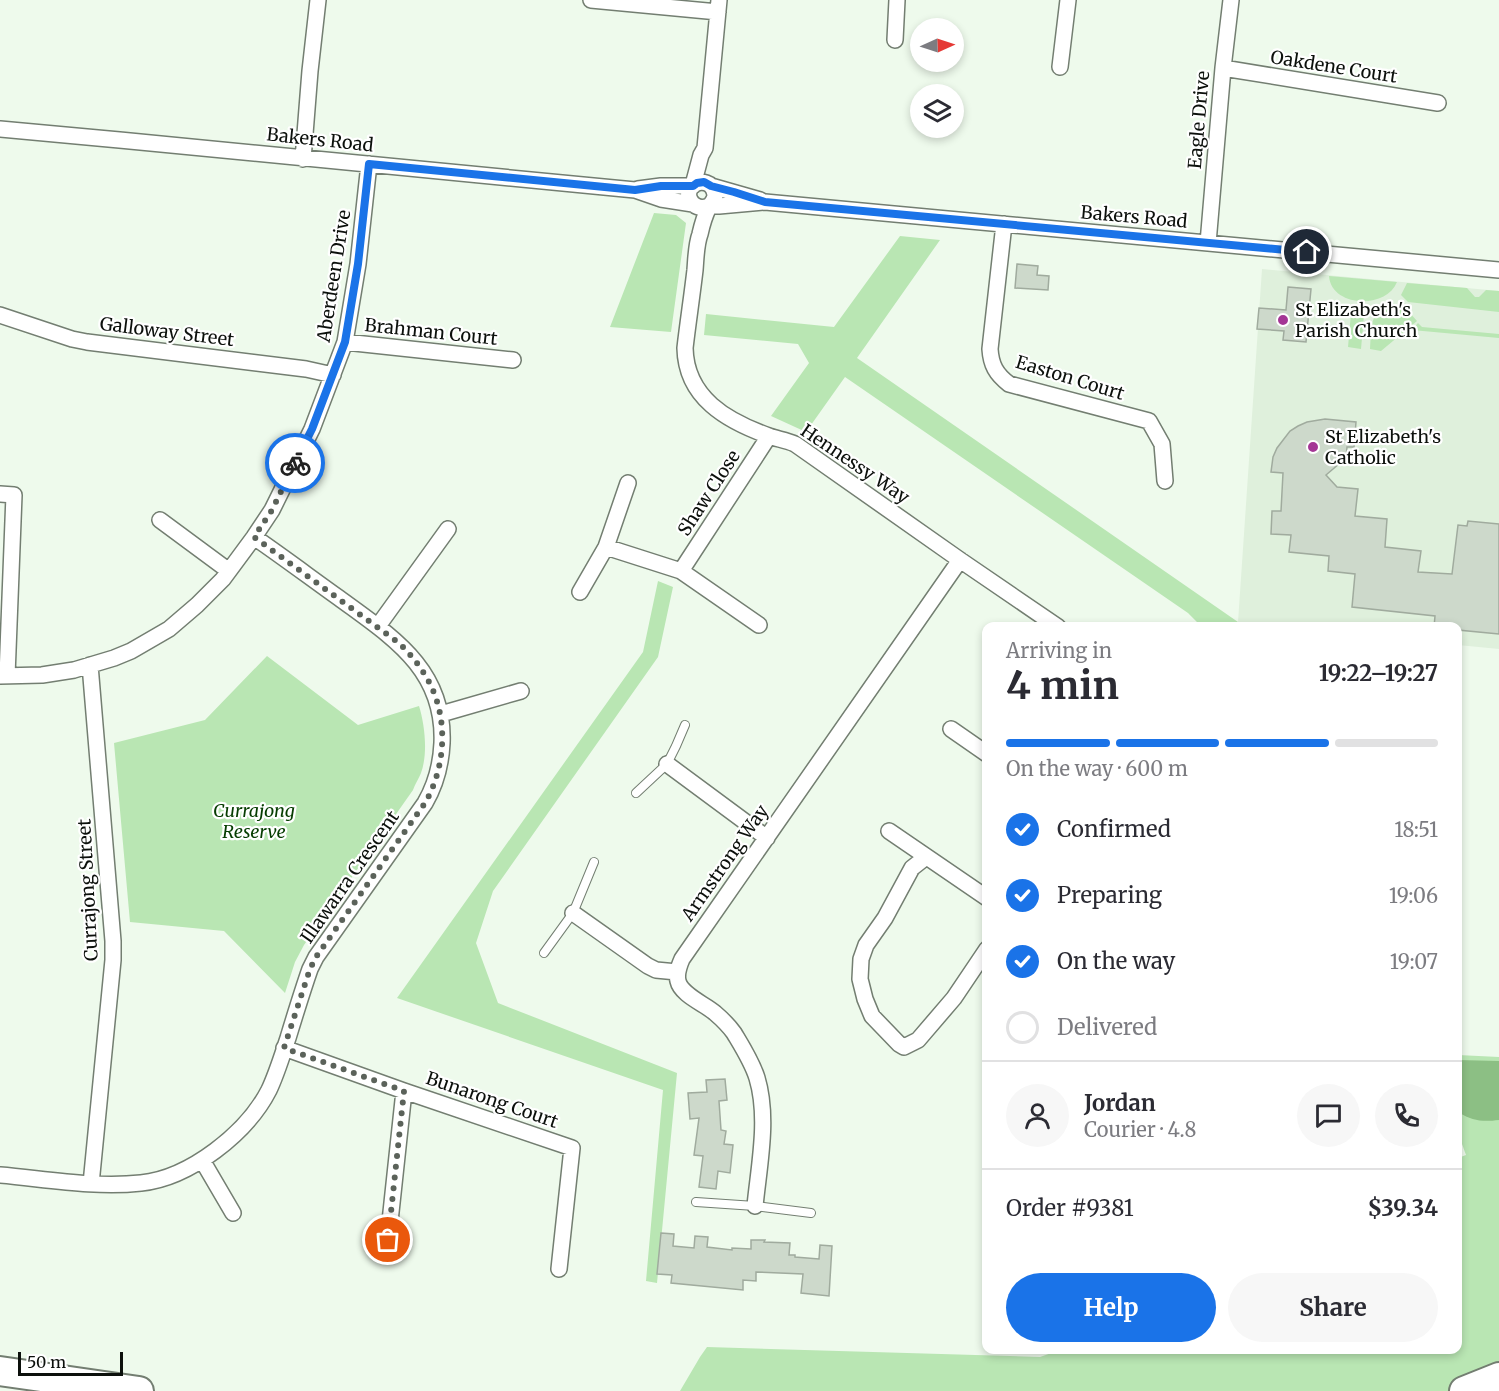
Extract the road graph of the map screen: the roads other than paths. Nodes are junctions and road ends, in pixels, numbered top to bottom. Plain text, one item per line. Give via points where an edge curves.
1 (318, 0) edge
2 (591, 0) edge
3 (897, 0) edge
4 (1068, 0) edge
5 (1231, 0) edge
6 (718, 6) edge
7 (895, 40) dead end
8 (1060, 67) dead end
9 (1223, 69) junction
10 (1438, 103) dead end
11 (0, 129) edge
12 (705, 148) junction
13 (303, 159) junction
14 (369, 164) junction
15 (693, 185) junction
16 (711, 186) junction
17 (635, 190) junction
18 (765, 202) junction
19 (693, 204) junction
20 (709, 206) junction
21 (1004, 224) junction
22 (699, 236) junction
23 (1208, 243) junction
24 (1499, 270) edge
25 (0, 315) edge
26 (345, 342) junction
27 (513, 360) dead end
28 (333, 375) junction
29 (769, 436) junction
30 (1165, 481) dead end
31 (628, 483) dead end
32 (0, 494) edge
33 (160, 520) dead end
34 (448, 529) dead end
35 (254, 537) junction
36 (606, 547) junction
37 (960, 560) junction
38 (229, 571) junction
39 (681, 571) junction
40 (580, 592) dead end
41 (1051, 622) edge
42 (759, 625) dead end
43 (378, 626) junction
44 (90, 665) junction
45 (4, 676) edge
46 (521, 691) dead end
47 (441, 714) junction
48 (685, 725) dead end
49 (951, 729) dead end
50 (982, 751) edge
51 (667, 764) junction
52 (636, 793) dead end
53 (888, 831) dead end
54 (767, 838) junction
55 (926, 857) junction
56 (594, 862) dead end
57 (982, 895) edge
58 (573, 913) junction
59 (544, 953) dead end
60 (982, 956) edge
61 (677, 972) junction
62 (284, 1048) junction
63 (404, 1091) junction
64 (202, 1160) junction
65 (0, 1175) edge
66 (91, 1184) junction
67 (696, 1202) dead end
68 (755, 1206) junction
69 (811, 1213) dead end
70 (233, 1214) dead end
71 (388, 1240) dead end
72 (558, 1269) dead end
73 (0, 1371) edge
74 (1499, 1377) edge
75 (139, 1391) edge
76 (1464, 1391) edge

1 - 13 street
2 - 6 street
3 - 7 street
4 - 8 street
5 - 9 street, Eagle Drive
6 - 12 street
9 - 10 street, Oakdene Court
9 - 23 street, Eagle Drive
11 - 13 street, Bakers Road
12 - 15 street
12 - 16 street
13 - 14 street, Bakers Road
14 - 17 street, Bakers Road
14 - 26 street, Aberdeen Drive
15 - 16 street via 704,182
15 - 17 street, Bakers Road
15 - 19 street via 689,193
16 - 18 street, Bakers Road
16 - 20 street via 715,194
17 - 19 street, Bakers Road
18 - 20 street, Bakers Road
18 - 21 street, Bakers Road
19 - 20 street via 699,208
19 - 22 street, Hennessy Way
20 - 22 street, Hennessy Way
21 - 23 street, Bakers Road
21 - 30 street, Easton Court via 990,348 999,376 1009,384 1149,421 1162,444
22 - 29 street, Hennessy Way via 685,348 688,369 693,383 712,407
23 - 24 street, Bakers Road
25 - 28 street, Galloway Street via 87,342
26 - 27 street, Brahman Court
26 - 28 street, Aberdeen Drive
28 - 35 street, Aberdeen Drive via 312,429 272,510
29 - 37 street, Hennessy Way via 795,444
29 - 39 street, Shaw Close
31 - 36 street
32 - 45 street via 14,495
33 - 38 street
34 - 43 street
35 - 38 street, Aberdeen Drive
35 - 43 street, Illawarra Crescent
36 - 39 street
36 - 40 street
37 - 41 street, Hennessy Way
37 - 54 street, Armstrong Way
38 - 44 street, Aberdeen Drive via 169,629 131,651
39 - 42 street
43 - 47 street, Illawarra Crescent via 414,659 434,692
44 - 45 street, Aberdeen Drive via 42,675
44 - 66 street, Currajong Street via 114,941
46 - 47 street
47 - 62 street, Illawarra Crescent via 440,764 432,791 316,957
48 - 51 lane
49 - 50 street
51 - 52 lane
51 - 54 street
53 - 55 street
54 - 61 street, Armstrong Way via 681,959
55 - 57 street
55 - 60 street via 912,868 861,958 860,979 872,1016 904,1047 918,1040 954,998
56 - 58 lane
58 - 59 lane
58 - 61 street via 648,966
61 - 68 street via 682,990 732,1030 757,1077 763,1121
62 - 63 street, Bunarong Court
62 - 64 street, Illawarra Crescent via 256,1109 230,1140
63 - 71 street
63 - 72 street, Bunarong Court via 572,1148
64 - 66 street, Illawarra Crescent via 144,1183
64 - 70 street
65 - 66 street, Illawarra Crescent
67 - 68 lane
68 - 69 lane
73 - 75 highway
74 - 76 highway

